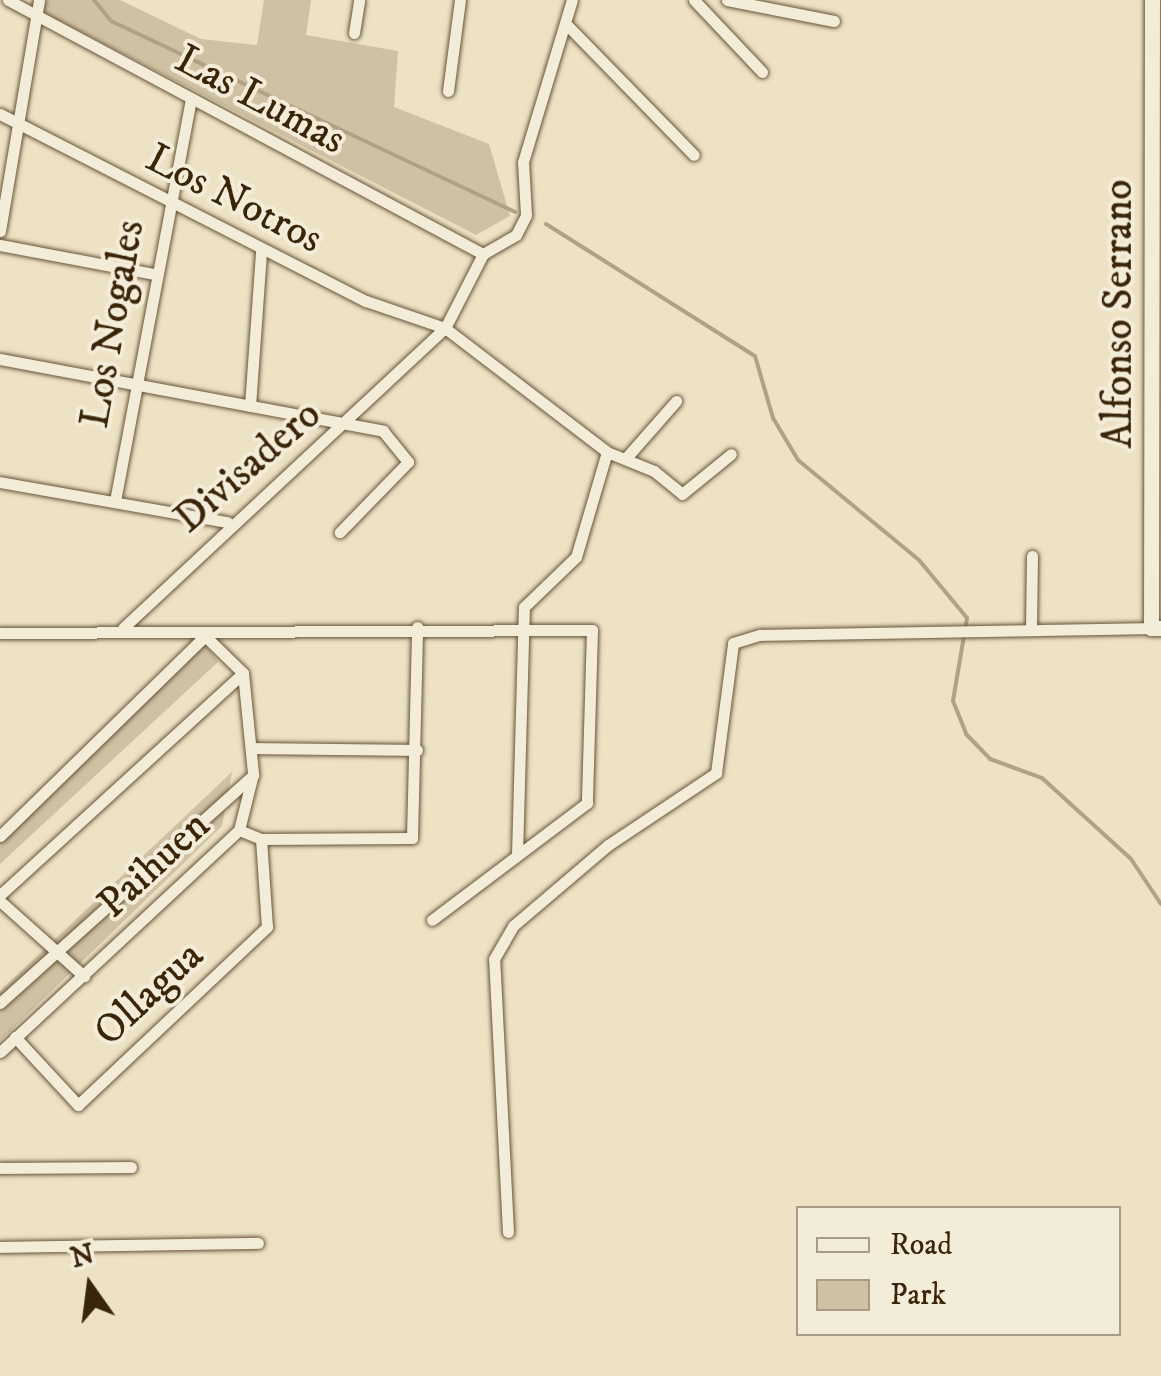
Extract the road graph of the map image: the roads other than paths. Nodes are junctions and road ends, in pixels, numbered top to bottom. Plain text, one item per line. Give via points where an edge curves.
1 (8, 0) edge
2 (39, 0) edge
3 (359, 0) edge
4 (460, 0) edge
5 (572, 0) edge
6 (694, 0) edge
7 (726, 0) edge
8 (1152, 0) edge
9 (32, 16) junction
10 (1157, 20) edge
11 (834, 21) dead end
12 (568, 26) junction
13 (354, 33) dead end
14 (1158, 62) edge
15 (762, 72) dead end
16 (448, 91) dead end
17 (191, 100) junction
18 (0, 114) edge
19 (16, 122) junction
20 (694, 155) dead end
21 (168, 204) junction
22 (1158, 230) edge
23 (0, 231) edge
24 (0, 245) edge
25 (261, 251) junction
26 (482, 254) junction
27 (154, 274) junction
28 (445, 328) junction
29 (0, 360) edge
30 (135, 384) junction
31 (676, 402) dead end
32 (250, 406) junction
33 (347, 425) junction
34 (1158, 429) edge
35 (606, 452) junction
36 (731, 454) dead end
37 (626, 458) junction
38 (0, 482) edge
39 (115, 501) junction
40 (228, 522) junction
41 (340, 532) dead end
42 (1032, 556) dead end
43 (522, 624) junction
44 (418, 627) junction
45 (124, 628) junction
46 (1032, 628) junction
47 (1156, 628) edge
48 (0, 633) edge
49 (206, 636) junction
50 (243, 672) junction
51 (252, 748) junction
52 (416, 750) junction
53 (253, 774) junction
54 (239, 830) junction
55 (0, 836) edge
56 (262, 839) junction
57 (517, 856) junction
58 (2, 891) edge
59 (432, 920) dead end
60 (55, 951) junction
61 (84, 976) junction
62 (0, 1003) edge
63 (15, 1038) junction
64 (0, 1052) edge
65 (131, 1167) dead end
66 (0, 1168) edge
67 (508, 1232) dead end
68 (258, 1243) dead end
69 (0, 1248) edge

1 - 9 street, Las Lumas
2 - 9 street
3 - 13 street
4 - 16 street
5 - 12 street
6 - 15 street
7 - 11 street
8 - 10 street, Alfonso Serrano
9 - 17 street, Las Lumas
9 - 19 street
10 - 14 street, Alfonso Serrano
12 - 20 street
12 - 26 street via 523,162 526,215 516,234
14 - 22 street, Alfonso Serrano
17 - 21 street, Los Nogales
17 - 26 street, Las Lumas
18 - 19 street, Los Notros
19 - 21 street, Los Notros
19 - 23 street
21 - 25 street, Los Notros
21 - 27 street, Los Nogales
22 - 34 street, Alfonso Serrano
24 - 27 street
25 - 28 street, Los Notros
25 - 32 street
26 - 28 street, Divisadero
27 - 30 street, Los Nogales
28 - 33 street, Divisadero
28 - 35 street, Los Notros
29 - 30 street
30 - 32 street
30 - 39 street, Los Nogales
31 - 37 street
32 - 33 street
33 - 40 street, Divisadero
33 - 41 street via 382,431 409,458
34 - 47 street, Alfonso Serrano
35 - 37 street
35 - 43 street via 576,556 526,602
36 - 37 street via 689,496
38 - 39 street
39 - 40 street
40 - 45 street, Divisadero
42 - 46 street
43 - 44 street
43 - 57 street
43 - 57 street via 592,630 587,803
44 - 49 street
44 - 52 street
45 - 48 street
45 - 49 street
46 - 47 street
46 - 67 street via 733,643 716,773 608,845 514,925 494,960
49 - 50 street
49 - 55 street
50 - 51 street, Paihuen
50 - 58 street
51 - 52 street
51 - 53 street, Paihuen
52 - 56 street via 412,838
53 - 54 street, Paihuen
53 - 60 street
54 - 56 street
54 - 61 street, Paihuen
56 - 63 street, Ollagua via 267,927 78,1105
57 - 59 street
58 - 60 street
60 - 61 street
60 - 62 street
61 - 63 street, Paihuen
63 - 64 street, Paihuen
65 - 66 street
68 - 69 street

